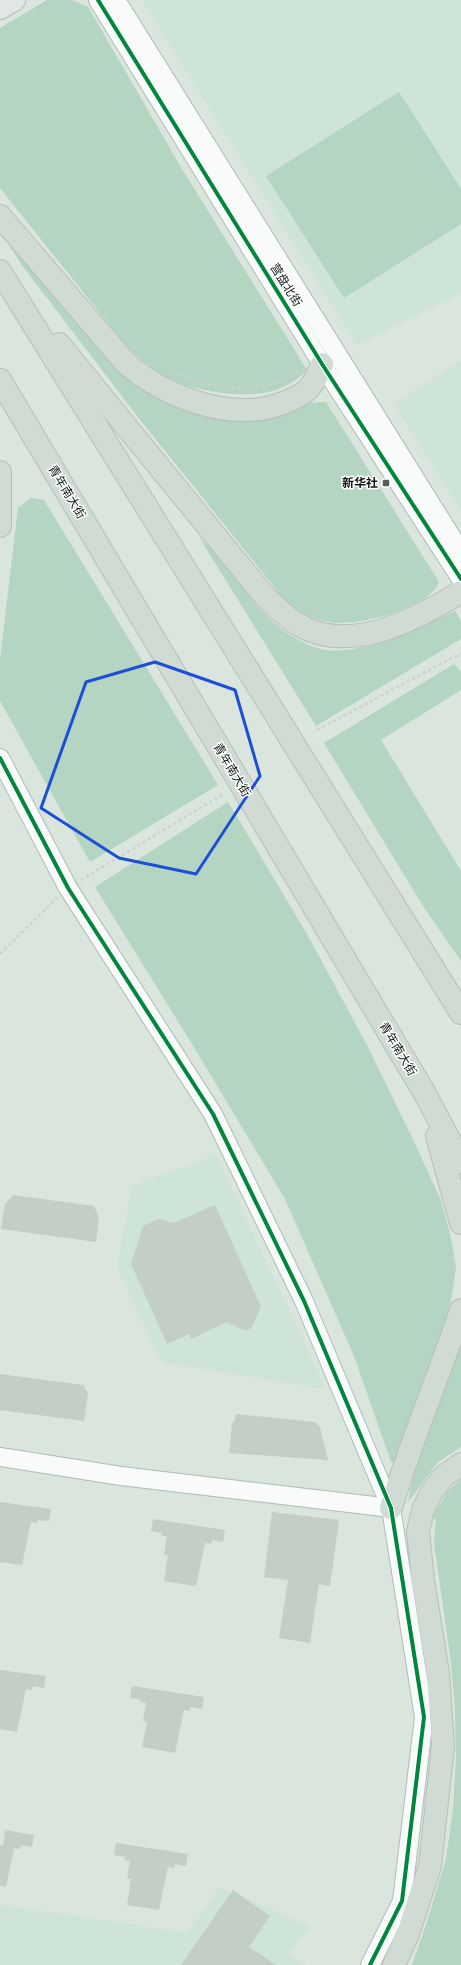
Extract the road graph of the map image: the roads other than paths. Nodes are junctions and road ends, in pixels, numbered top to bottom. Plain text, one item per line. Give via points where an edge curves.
1 (14, 0) edge
2 (98, 0) edge
3 (116, 0) edge
4 (0, 8) edge
5 (0, 216) edge
6 (1, 272) edge
7 (320, 360) junction
8 (0, 380) edge
9 (0, 472) edge
10 (0, 526) edge
11 (461, 552) edge
12 (461, 578) edge
13 (461, 592) edge
14 (0, 758) edge
15 (461, 1013) edge
16 (424, 1092) junction
17 (461, 1162) edge
18 (461, 1223) edge
19 (461, 1310) edge
20 (0, 1457) edge
21 (461, 1464) edge
22 (391, 1508) junction
23 (370, 1965) edge
24 (394, 1965) edge

1 - 4 main road
2 - 7 street, 营盘北街
3 - 11 street, 营盘北街
5 - 7 highway via 124,362 161,388 205,405 263,409 289,401 307,391
6 - 13 highway via 262,593 278,610 298,625 314,632 331,635 366,634 408,622
6 - 15 highway
7 - 12 street, 营盘北街
8 - 16 highway, 青年南大街
9 - 10 highway
14 - 22 street via 68,888 214,1114 304,1301
16 - 17 highway, 青年南大街
16 - 18 highway
19 - 22 highway
20 - 22 street via 121,1476
21 - 24 highway via 444,1476 431,1494 423,1510 418,1531 438,1673 443,1746 430,1866 408,1934
22 - 23 street via 424,1717 402,1901

